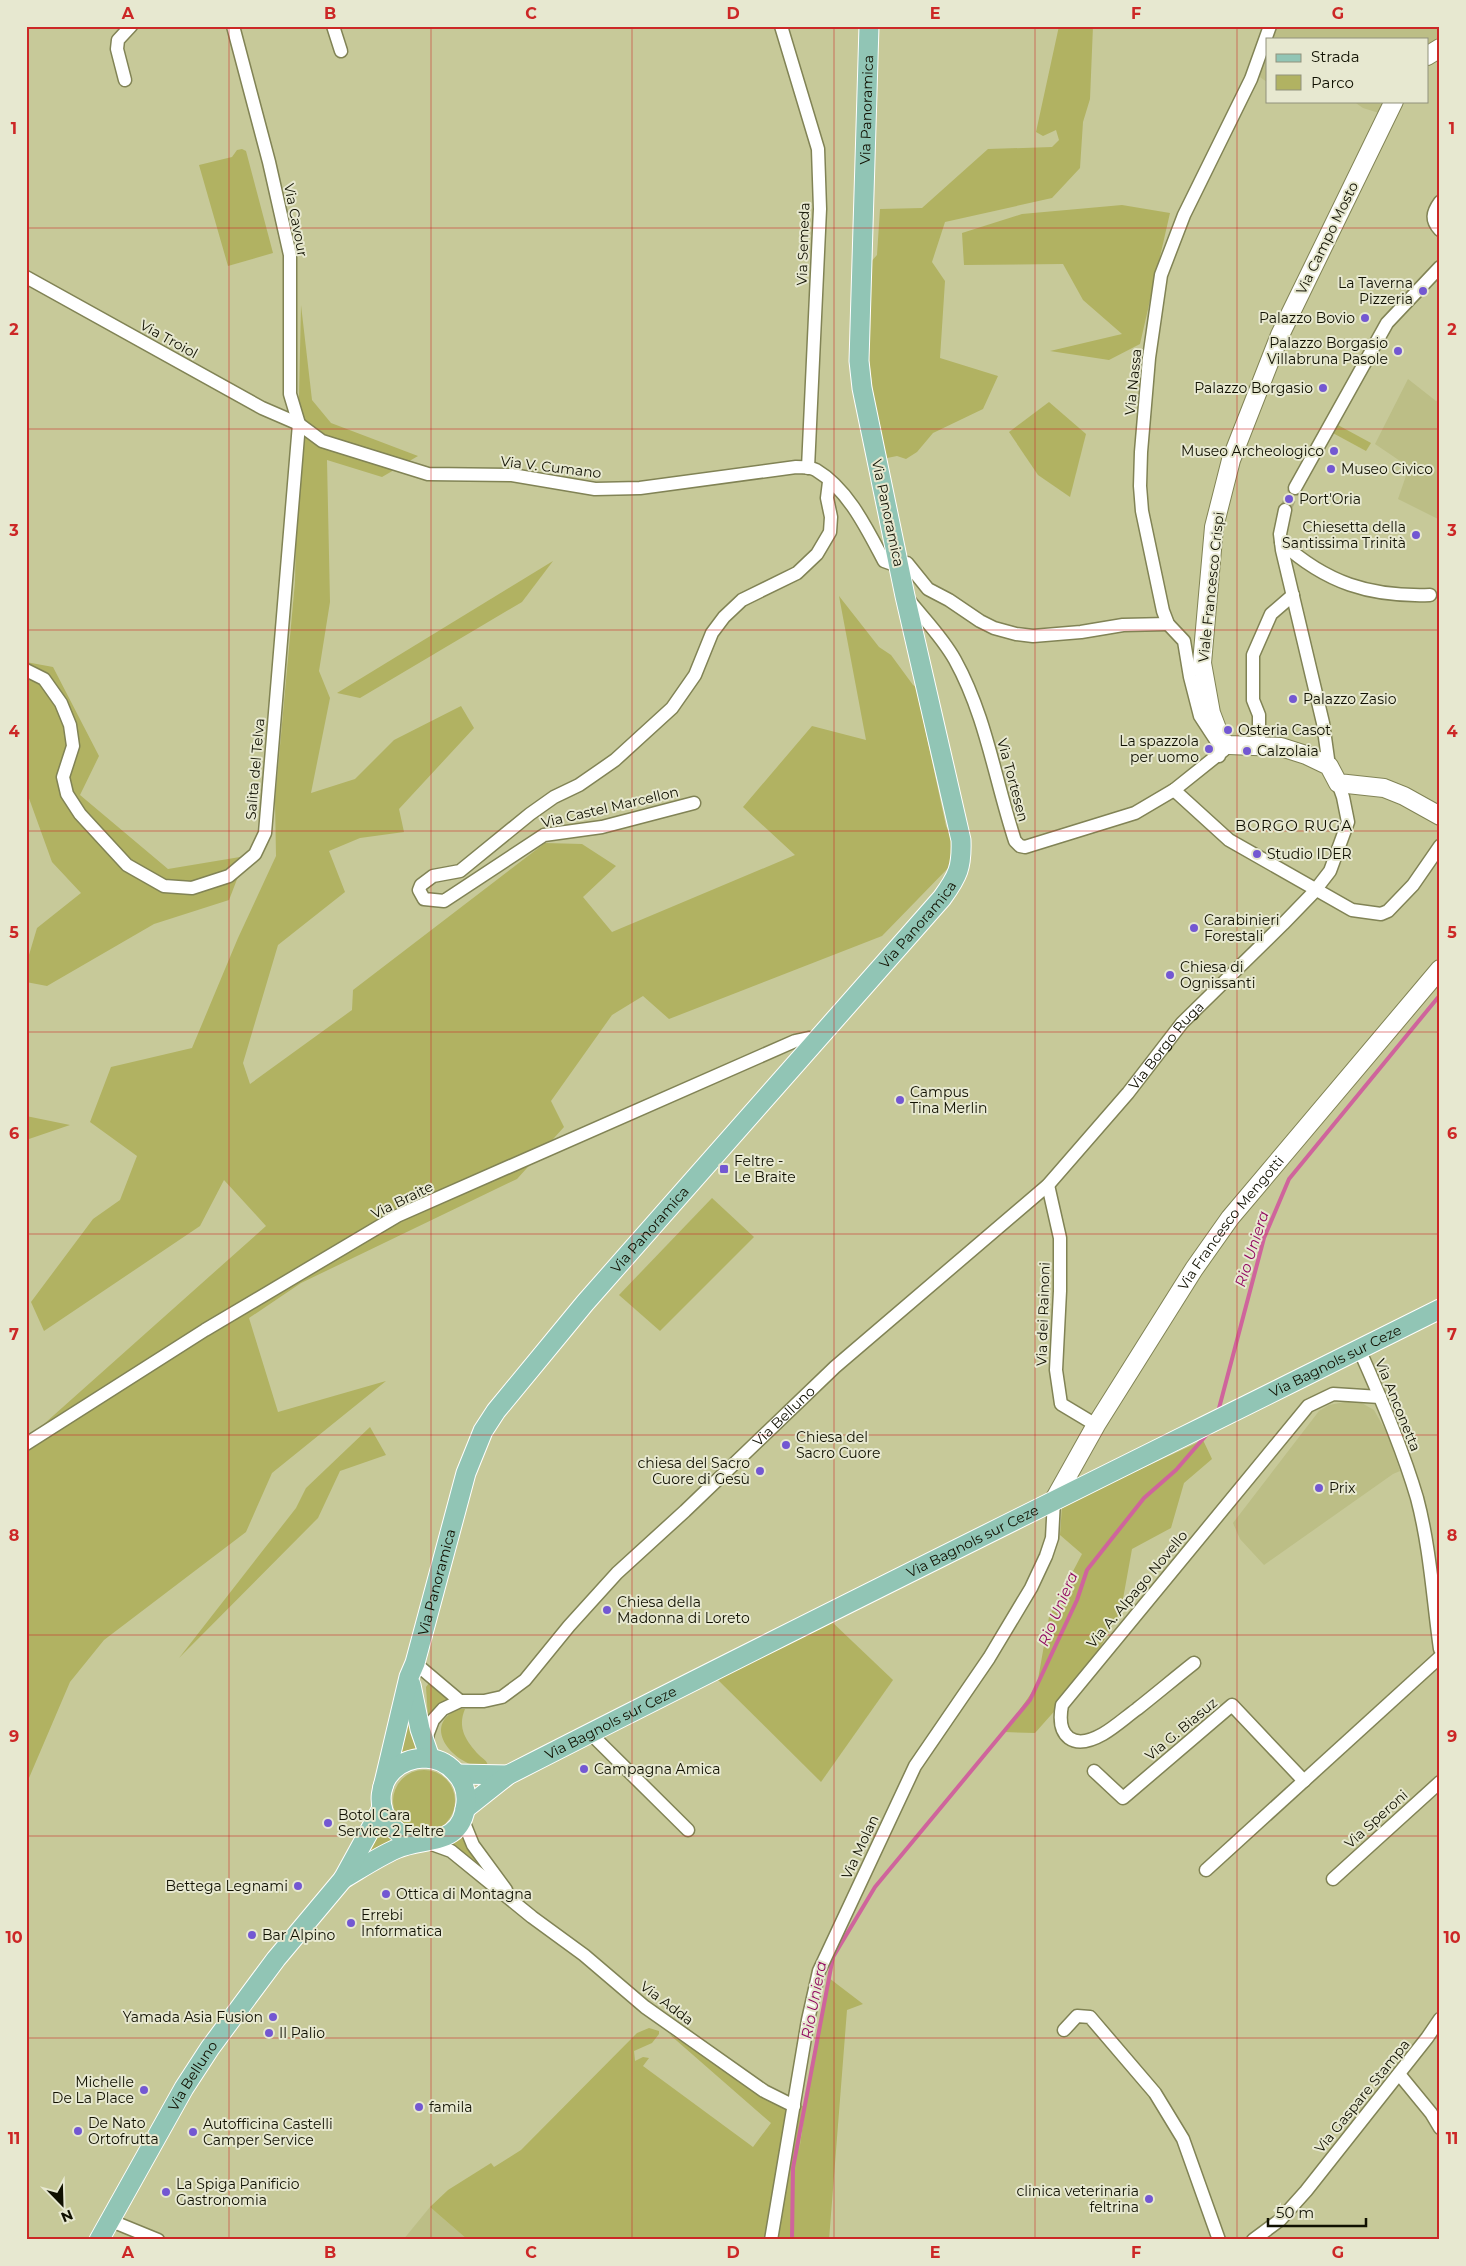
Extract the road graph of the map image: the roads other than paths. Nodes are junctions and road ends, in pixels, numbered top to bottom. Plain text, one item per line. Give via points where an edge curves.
1 (130, 26) edge
2 (233, 26) edge
3 (333, 26) edge
4 (782, 26) edge
5 (869, 26) edge
6 (1270, 26) edge
7 (1440, 48) edge
8 (341, 51) dead end
9 (1428, 55) edge
10 (125, 80) dead end
11 (1394, 102) edge
12 (1440, 202) edge
13 (1440, 230) edge
14 (1440, 267) edge
15 (26, 277) edge
16 (299, 424) junction
17 (1230, 460) joint
18 (808, 468) junction
19 (829, 482) junction
20 (1295, 488) tunnel mouth
21 (1285, 510) tunnel mouth
22 (1281, 542) junction
23 (898, 566) junction
24 (1292, 595) junction
25 (1430, 595) dead end
26 (905, 596) junction
27 (1168, 624) junction
28 (26, 670) edge
29 (1222, 746) junction
30 (1259, 746) junction
31 (1329, 766) junction
32 (1338, 783) junction
33 (1174, 790) junction
34 (694, 803) dead end
35 (1440, 816) edge
36 (1440, 846) edge
37 (1316, 889) junction
38 (1440, 969) edge
39 (818, 1039) junction
40 (1048, 1185) junction
41 (1440, 1309) edge
42 (1359, 1349) junction
43 (1380, 1397) junction
44 (1096, 1425) junction
45 (26, 1444) edge
46 (1054, 1500) junction
47 (1440, 1649) edge
48 (1440, 1657) edge
49 (1194, 1663) dead end
50 (412, 1670) junction
51 (460, 1701) junction
52 (590, 1734) junction
53 (428, 1752) junction
54 (1094, 1771) dead end
55 (458, 1774) junction
56 (508, 1775) junction
57 (1304, 1781) junction
58 (1440, 1782) edge
59 (383, 1787) junction
60 (382, 1808) junction
61 (464, 1814) junction
62 (688, 1830) dead end
63 (422, 1842) junction
64 (1206, 1870) dead end
65 (343, 1879) junction
66 (1333, 1879) dead end
67 (528, 1914) junction
68 (1440, 2019) edge
69 (1064, 2030) dead end
70 (1399, 2074) junction
71 (794, 2106) junction
72 (1440, 2128) edge
73 (109, 2220) junction
74 (99, 2240) edge
75 (158, 2240) edge
76 (771, 2240) edge
77 (1219, 2240) edge
78 (1253, 2240) edge

1 - 10 street via 118,40 117,50
2 - 16 street, Via Cavour via 290,255 290,394
3 - 8 street
4 - 18 street, Via Semeda via 818,148 820,209
5 - 23 main road, Via Panoramica via 859,362
6 - 27 street, Via Nassa via 1251,79 1184,215 1161,275 1149,358 1140,486 1142,511
7 - 9 street
11 - 17 street, Via Campo Mosto via 1280,335
12 - 13 street via 1433,215
14 - 20 street via 1388,323
15 - 16 street, Via Troiol via 262,408
16 - 18 street, Via V. Cumano via 322,441 428,474 512,475 595,489 653,488 796,466
16 - 28 street, Salita del Telva via 265,833 255,854 229,876 192,888 164,886 127,865 80,814 67,794 63,777 73,746 70,725 61,703 44,679
17 - 29 street, Viale Francesco Crispi via 1214,527 1202,663 1211,713
18 - 19 street
19 - 23 street via 839,490 864,524 884,561
19 - 34 street, Via Castel Marcellon via 830,532 817,554 797,573 742,600 724,616 712,633 694,675 672,708 594,776 530,814 460,871 433,876 421,885 420,890 424,899 444,901 544,835 602,827
21 - 22 street
22 - 24 street
22 - 25 street via 1327,577 1389,594
23 - 26 main road, Via Panoramica
23 - 27 street via 907,563 928,589 980,621 1016,634 1033,636 1123,625
24 - 30 street via 1271,614 1253,655 1253,700 1259,715
24 - 31 street via 1323,723
26 - 33 street, Via Tortesen via 941,639 970,690 1012,832 1020,846 1026,847 1135,813
26 - 39 main road, Via Panoramica via 961,840 961,866 942,898
27 - 29 street, Via Nassa via 1184,641 1200,716
29 - 30 street
29 - 33 street, Via Tortesen
30 - 31 street via 1281,747
31 - 32 street
32 - 35 street via 1384,788
32 - 37 street, Via Borgo Ruga via 1348,822 1330,871
33 - 37 street via 1229,840
36 - 37 street via 1413,885 1388,911 1380,914 1352,910
37 - 40 street, Via Borgo Ruga via 1182,1023 1128,1093
38 - 44 street, Via Francesco Mengotti via 1230,1218 1194,1269
39 - 45 street, Via Braite via 796,1041 397,1216 205,1330
39 - 50 main road, Via Panoramica via 585,1303 483,1431 466,1473
40 - 44 street, Via dei Rainoni via 1060,1238 1056,1370 1061,1404
40 - 51 street, Via Belluno via 836,1367 617,1573 525,1680 502,1698
41 - 42 main road, Via Bagnols sur Ceze
42 - 43 street, Via Anconetta
42 - 46 main road, Via Bagnols sur Ceze
43 - 47 street, Via Anconetta via 1417,1500 1426,1541
43 - 49 street, Via A. Alpago Novello via 1333,1394 1308,1406 1062,1705 1061,1726 1065,1737 1080,1741 1101,1735
44 - 46 street, Via Francesco Mengotti
46 - 52 main road, Via Bagnols sur Ceze
46 - 71 street, Via Molan via 1052,1538 1046,1556 989,1658 915,1766 819,1971
48 - 57 street
50 - 51 street
50 - 53 main road, Via Panoramica via 415,1707
50 - 59 main road, Via Panoramica
51 - 53 street via 443,1709 433,1720 428,1733
52 - 56 main road, Via Bagnols sur Ceze
52 - 62 street
53 - 55 main road
53 - 59 main road via 402,1764 390,1774
54 - 57 street, Via G. Biasuz via 1123,1798 1232,1705
55 - 56 main road, Via Bagnols sur Ceze
55 - 61 main road via 465,1791
56 - 61 main road, Via Bagnols sur Ceze
57 - 64 street
58 - 66 street, Via Speroni
59 - 60 main road, Via Belluno
60 - 63 main road, Via Belluno via 394,1831 404,1838
60 - 65 main road, Via Belluno
61 - 63 main road, Via Belluno via 451,1833
61 - 67 street, Via Adda via 468,1834 481,1857
63 - 65 main road, Via Belluno via 397,1848
63 - 67 street, Via Adda via 451,1851
65 - 73 main road, Via Belluno via 276,1959 210,2048
67 - 71 street, Via Adda via 584,1955 645,2007 764,2091
68 - 70 street, Via Gaspare Stampa
69 - 77 street via 1078,2016 1090,2017 1155,2093 1184,2139
70 - 72 street
70 - 78 street, Via Gaspare Stampa via 1306,2191 1280,2220
71 - 76 street, Via Molan
73 - 74 main road, Via Belluno
73 - 75 street

